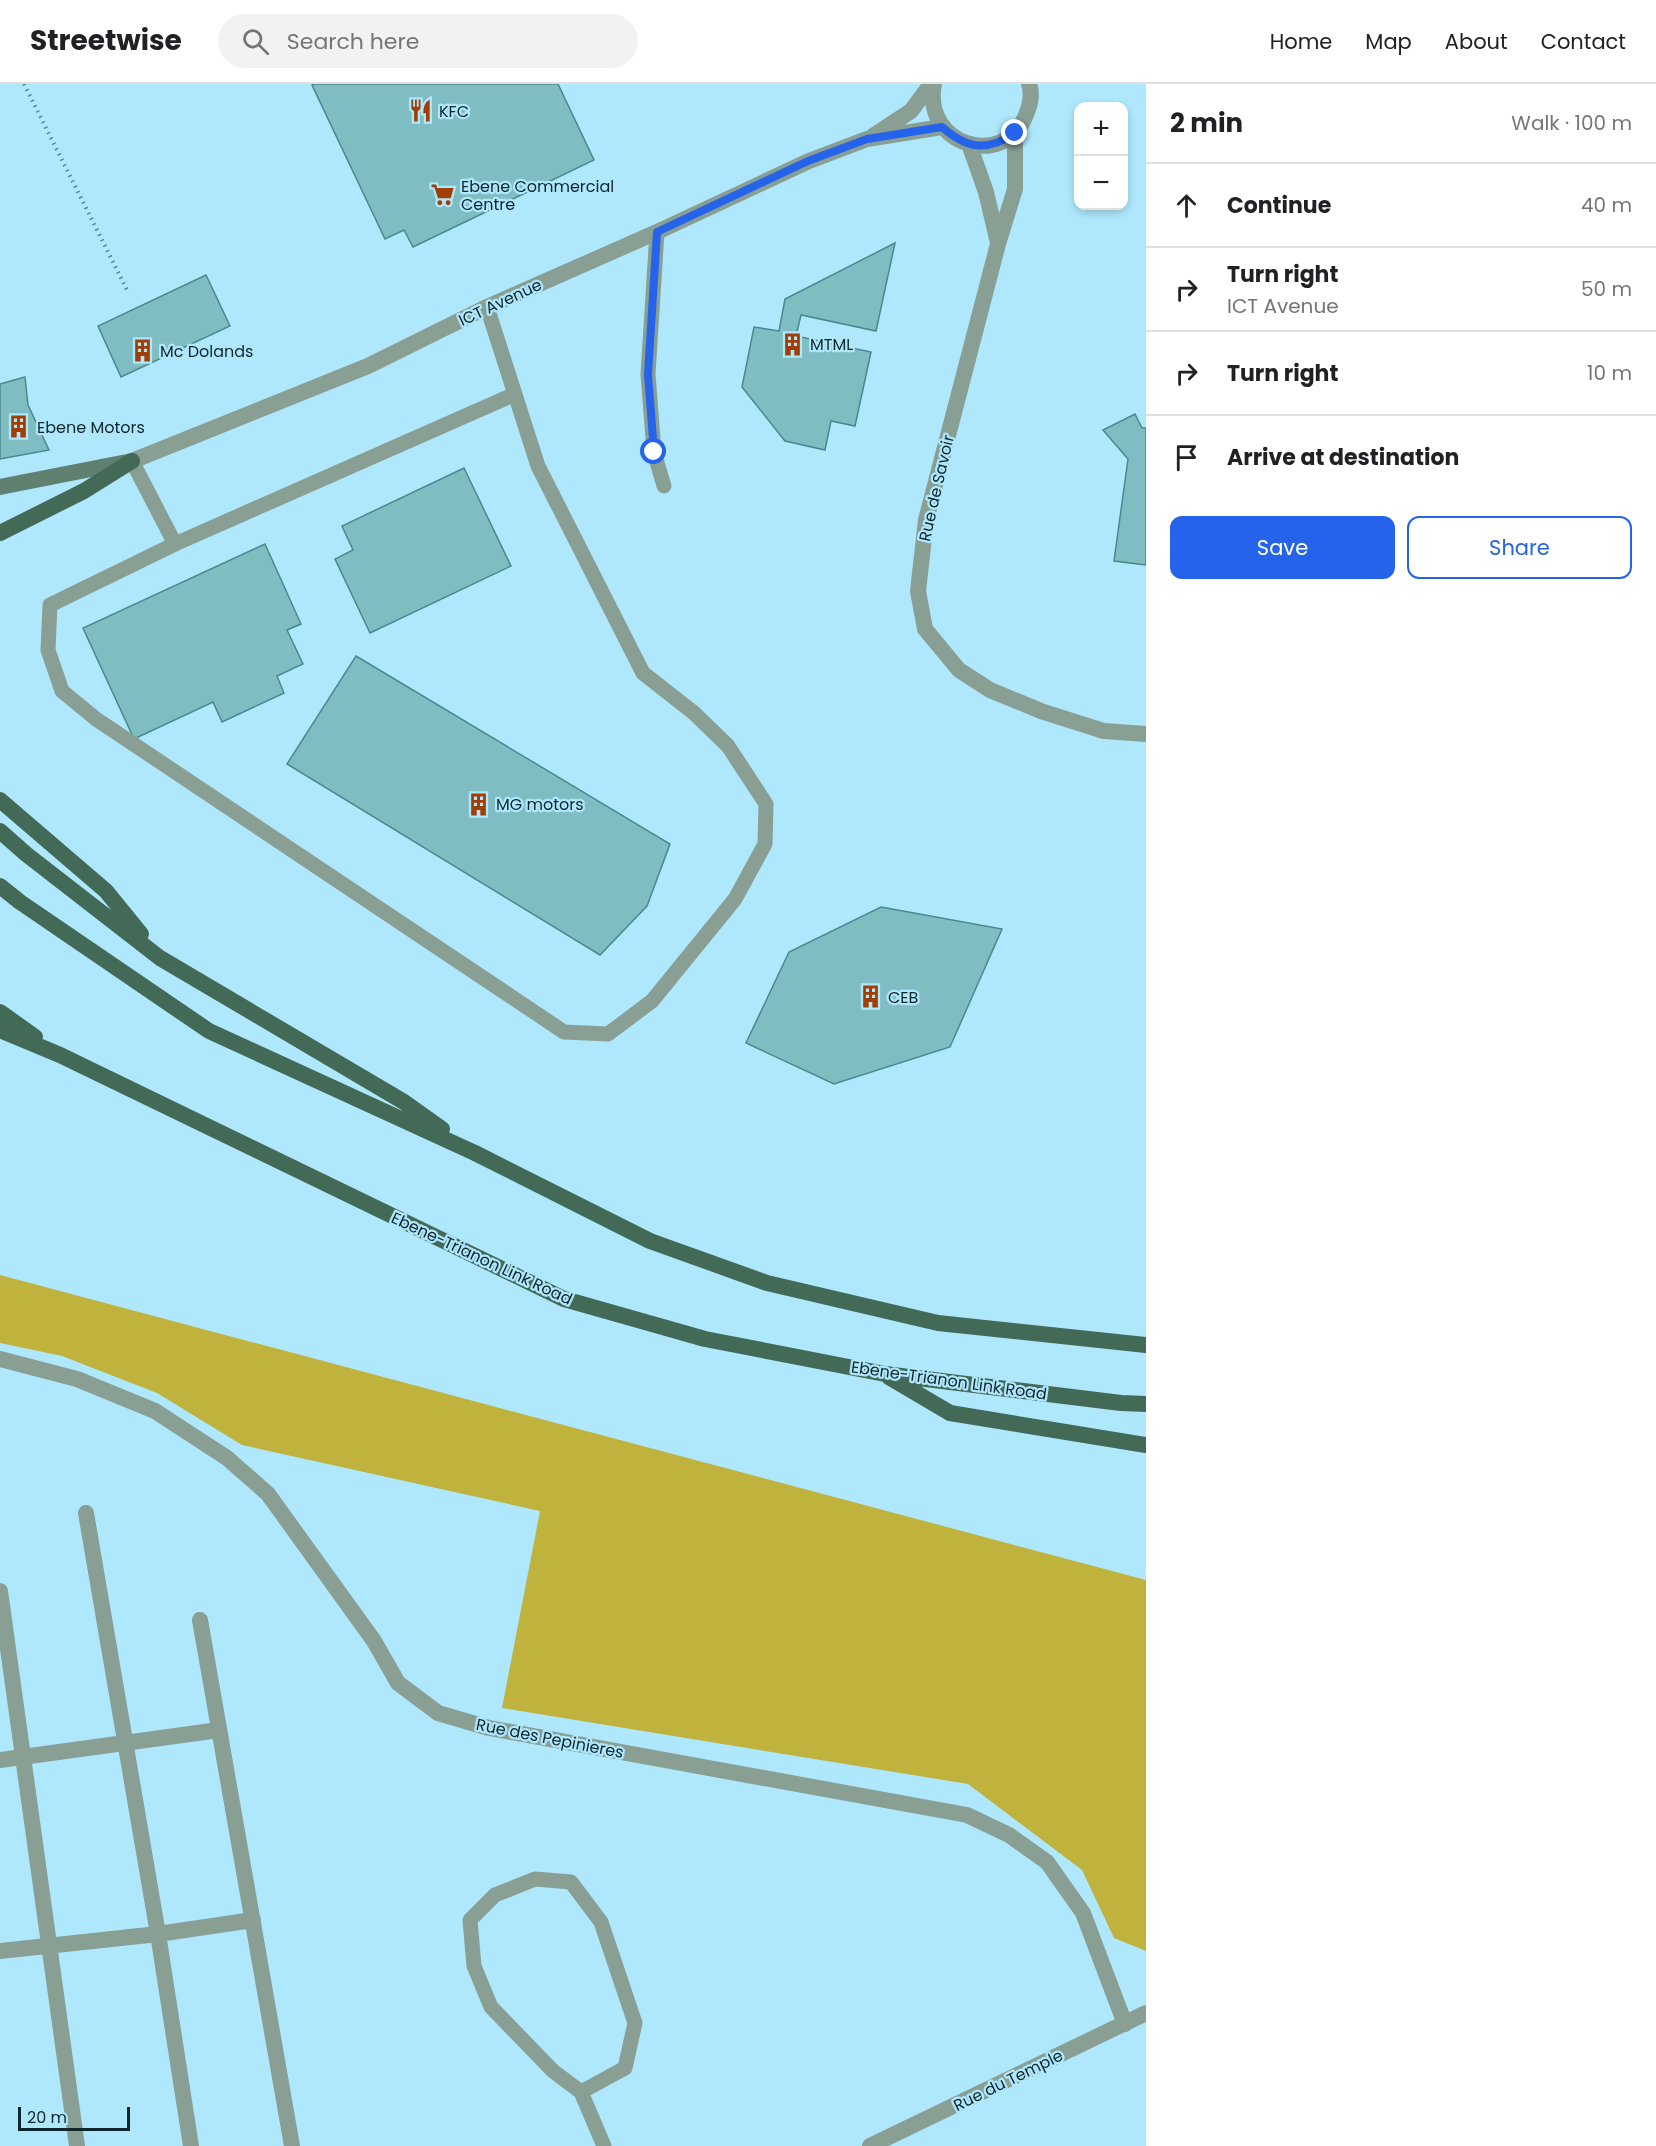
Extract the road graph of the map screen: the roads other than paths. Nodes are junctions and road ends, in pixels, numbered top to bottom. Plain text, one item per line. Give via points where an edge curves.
1 (933, 84) edge
2 (1029, 84) edge
3 (942, 127) junction
4 (1015, 133) junction
5 (867, 139) junction
6 (969, 144) junction
7 (657, 232) junction
8 (998, 244) junction
9 (488, 307) junction
10 (515, 394) junction
11 (132, 461) junction
12 (664, 486) dead end
13 (0, 487) edge
14 (0, 533) edge
15 (175, 544) junction
16 (1146, 734) edge
17 (0, 800) edge
18 (0, 831) edge
19 (0, 886) edge
20 (160, 958) junction
21 (0, 1012) edge
22 (0, 1030) edge
23 (60, 1055) junction
24 (475, 1153) junction
25 (938, 1323) junction
26 (1146, 1339) edge
27 (1146, 1345) edge
28 (0, 1359) edge
29 (885, 1374) junction
30 (1146, 1404) edge
31 (1146, 1445) edge
32 (86, 1513) dead end
33 (0, 1591) edge
34 (200, 1620) dead end
35 (219, 1730) junction
36 (125, 1743) junction
37 (23, 1756) junction
38 (0, 1760) edge
39 (253, 1920) junction
40 (158, 1934) junction
41 (50, 1947) junction
42 (0, 1951) edge
43 (1146, 2013) edge
44 (1125, 2024) junction
45 (581, 2092) junction
46 (77, 2146) edge
47 (191, 2146) edge
48 (292, 2146) edge
49 (604, 2146) edge
50 (870, 2146) edge

1 - 3 street via 934,112
1 - 5 street, ICT Avenue via 911,111
2 - 4 street via 1030,105
3 - 5 street, ICT Avenue
3 - 6 street
4 - 6 street via 986,146
4 - 8 street, Rue de Savoir via 1016,189
5 - 7 street, ICT Avenue via 808,161
6 - 8 street, Rue de Savoir
7 - 9 street, ICT Avenue
7 - 12 lane via 648,374 654,452
8 - 16 street, Rue de Savoir via 926,520 918,591 925,629 959,670 990,690 1104,731
9 - 10 lane
9 - 11 street, ICT Avenue via 368,366
10 - 15 lane
10 - 15 lane via 538,466 643,673 728,746 766,804 765,844 735,899 652,1001 608,1034 564,1032 548,1022 96,719 62,691 48,650 50,605
11 - 13 main road
11 - 14 main road via 84,491
11 - 15 lane
17 - 20 main road via 106,891
18 - 20 main road
19 - 24 main road via 208,1030
20 - 24 main road via 404,1102
21 - 23 main road
22 - 23 main road
23 - 29 main road, Ebene-Trianon Link Road via 564,1299 705,1339
24 - 25 main road via 650,1241 767,1283
25 - 26 main road
25 - 27 main road
28 - 44 street, Rue des Pepinieres via 77,1379 155,1411 227,1458 268,1494 374,1641 398,1683 438,1713 500,1730 967,1815 1009,1835 1047,1862 1083,1913
29 - 30 main road, Ebene-Trianon Link Road
29 - 31 main road via 950,1413
32 - 36 street
33 - 37 street
34 - 35 street
35 - 36 street
35 - 39 street
36 - 37 street
36 - 40 street
37 - 38 street
37 - 41 street
39 - 40 street
39 - 48 street
40 - 41 street
40 - 47 street
41 - 42 street
41 - 46 street
43 - 44 street, Rue du Temple
44 - 50 street, Rue du Temple
45 - 45 lane via 553,2071 491,2007 474,1966 470,1920 495,1895 535,1878 571,1882 601,1922 635,2023 625,2068
45 - 49 lane

